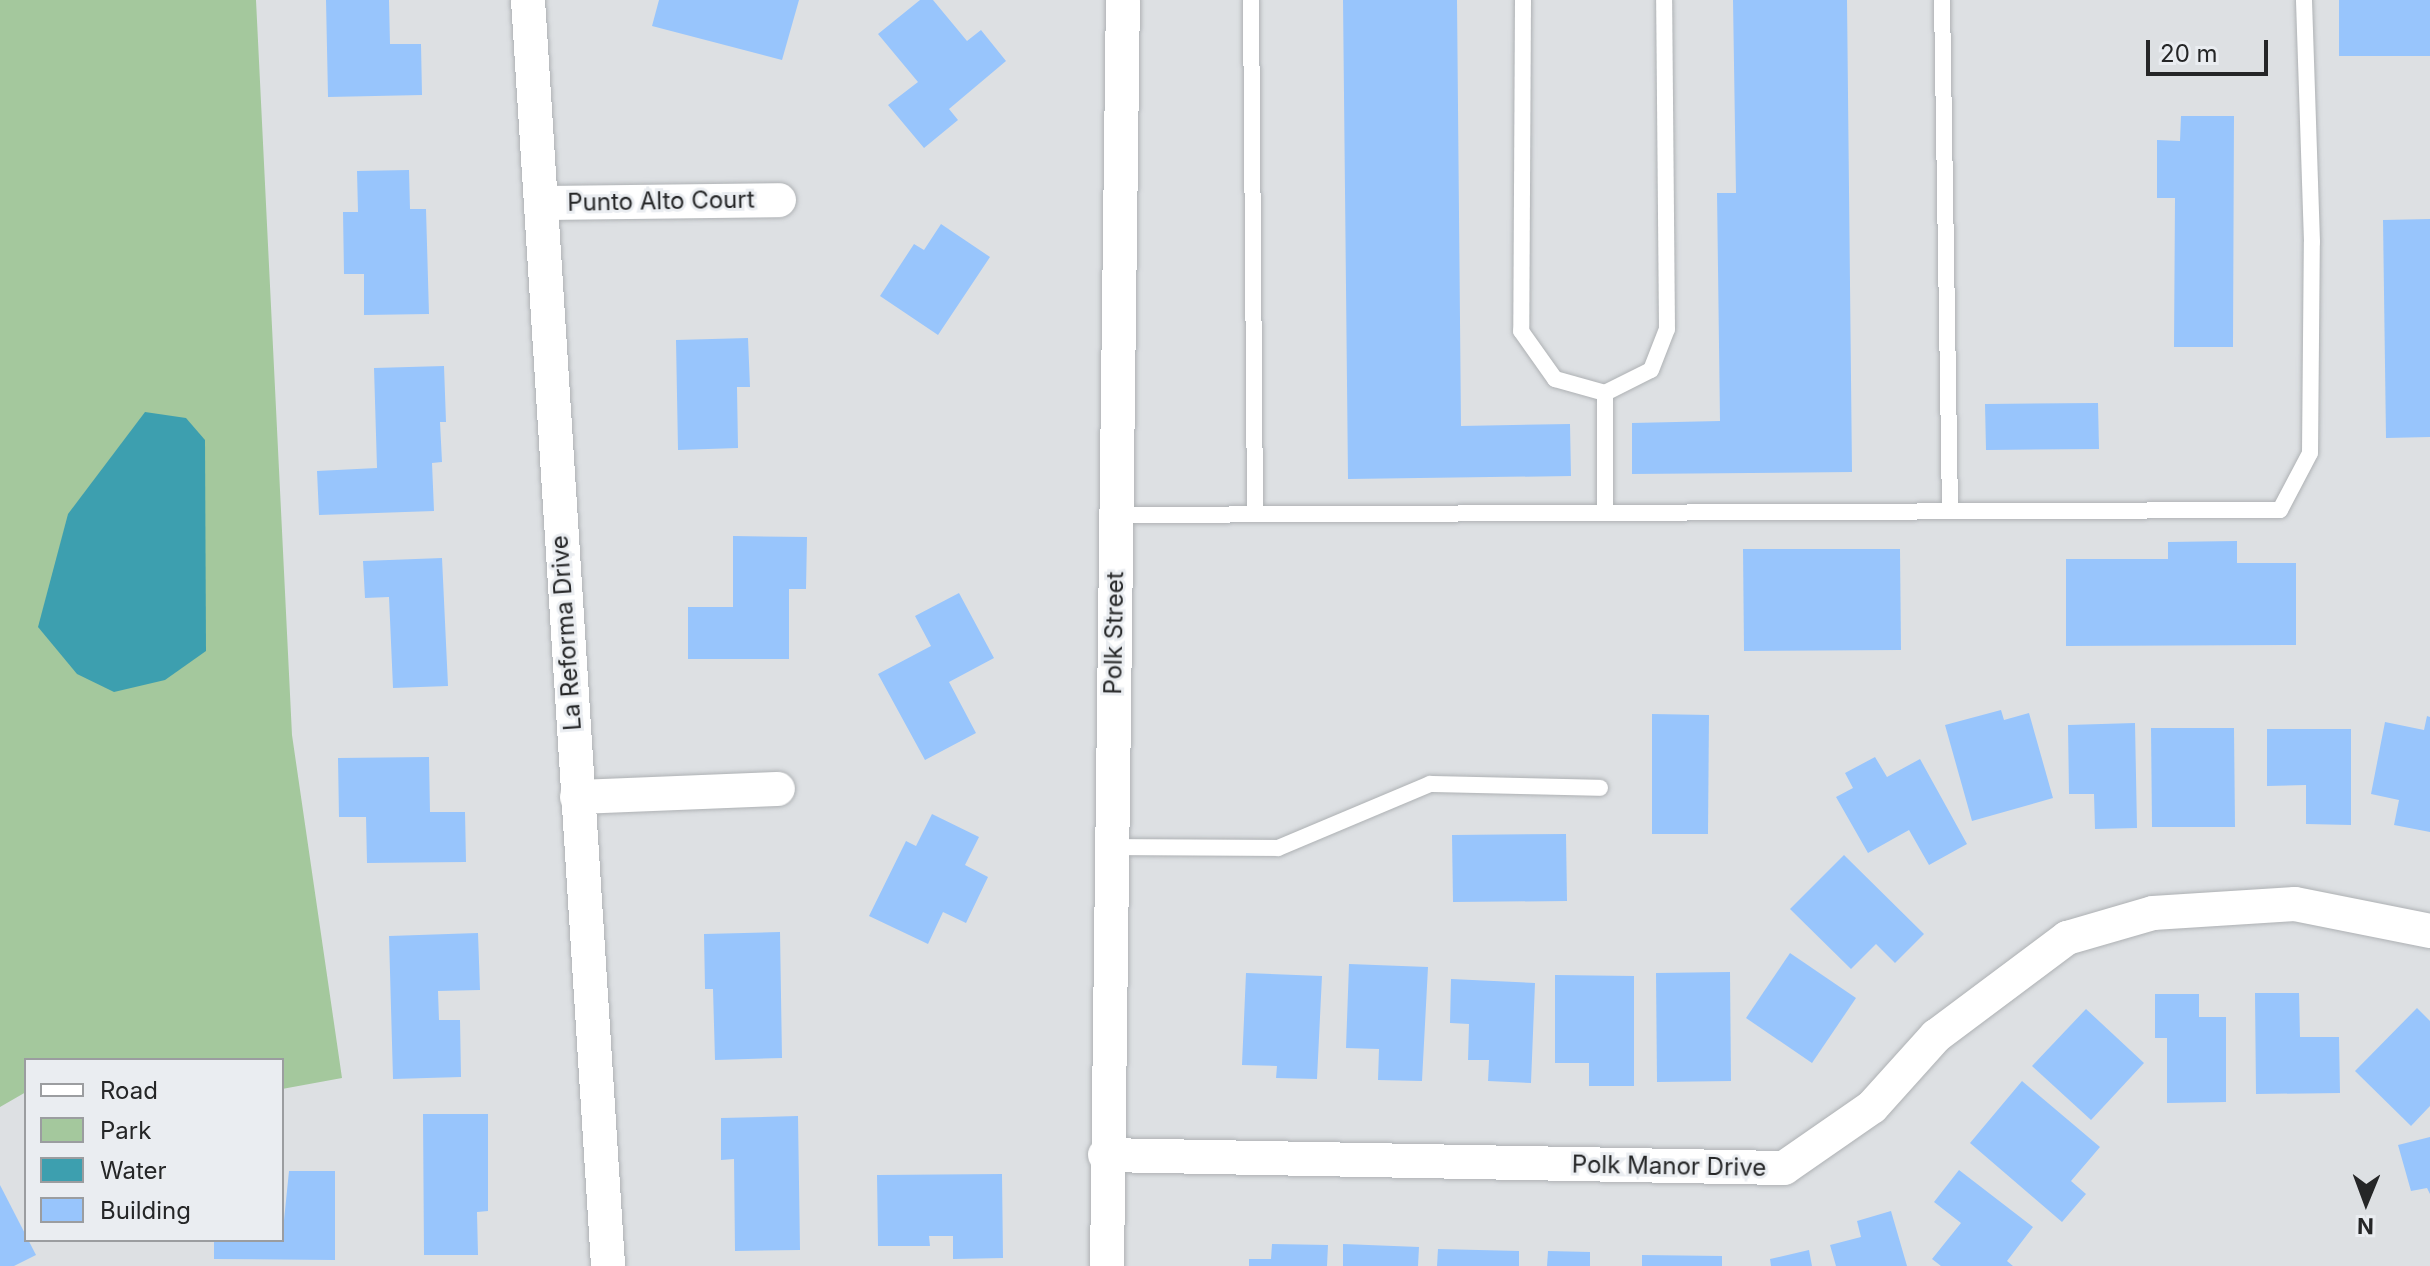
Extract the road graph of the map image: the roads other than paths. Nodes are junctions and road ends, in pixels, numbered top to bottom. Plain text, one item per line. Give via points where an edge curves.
1 (528, 0) edge
2 (1123, 0) edge
3 (1251, 0) edge
4 (1523, 0) edge
5 (1664, 0) edge
6 (1942, 0) edge
7 (2304, 0) edge
8 (779, 200) dead end
9 (543, 203) junction
10 (1605, 393) junction
11 (1950, 511) junction
12 (1605, 513) junction
13 (1255, 514) junction
14 (1116, 515) junction
15 (1600, 788) dead end
16 (778, 789) dead end
17 (577, 797) junction
18 (1111, 847) junction
19 (2430, 931) edge
20 (1105, 1155) junction
21 (608, 1266) edge
22 (1107, 1266) edge

1 - 9 street, La Reforma Drive
2 - 14 street, Polk Street
3 - 13 lane
4 - 10 lane via 1521,331 1555,379
5 - 10 lane via 1667,329 1651,370
6 - 11 lane
7 - 11 lane via 2312,242 2310,453 2280,510
8 - 9 street, Punto Alto Court
9 - 17 street, La Reforma Drive
10 - 12 lane
11 - 12 lane
12 - 13 lane
13 - 14 lane
14 - 18 street, Polk Street
15 - 18 lane via 1430,784 1278,848
16 - 17 street
17 - 21 street, La Reforma Drive
18 - 20 street, Polk Street
19 - 20 street, Polk Manor Drive via 2295,904 2153,913 2067,938 1936,1036 1872,1107 1784,1168
20 - 22 street, Polk Street

